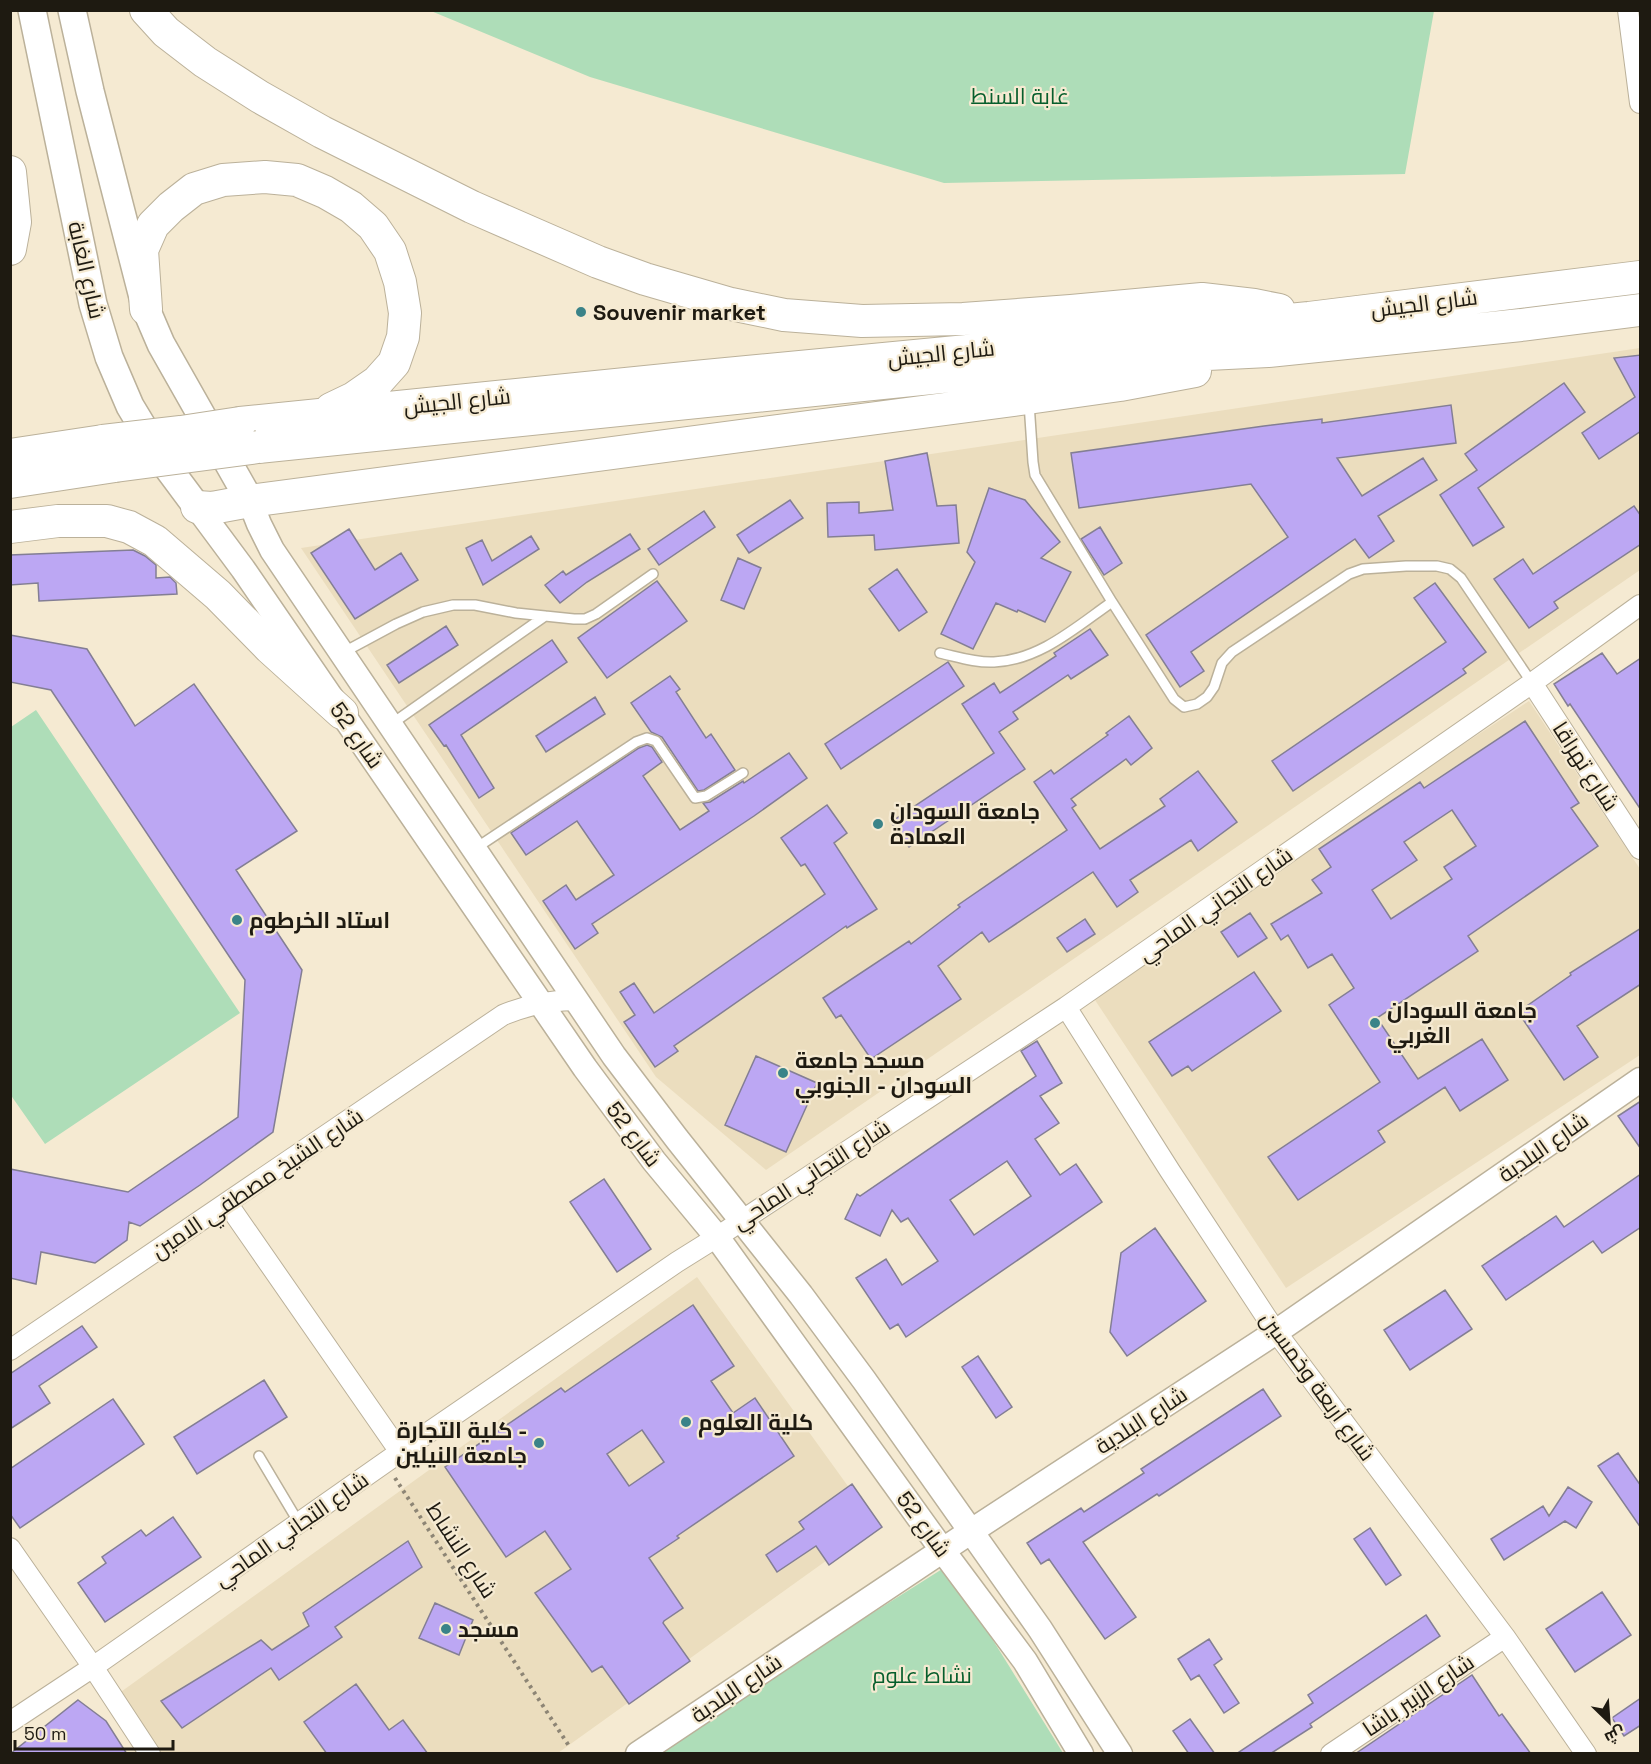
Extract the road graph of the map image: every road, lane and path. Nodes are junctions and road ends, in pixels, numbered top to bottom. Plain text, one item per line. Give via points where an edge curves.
1 (32, 10) edge
2 (72, 10) edge
3 (146, 10) edge
4 (1628, 10) edge
5 (1641, 103) edge
6 (10, 172) edge
7 (10, 249) edge
8 (1641, 277) edge
9 (146, 309) junction
10 (1641, 310) edge
11 (1309, 318) junction
12 (1268, 351) junction
13 (1028, 398) junction
14 (315, 416) junction
15 (249, 435) junction
16 (109, 454) junction
17 (10, 455) edge
18 (10, 482) edge
19 (250, 501) junction
20 (197, 507) junction
21 (10, 527) edge
22 (653, 574) dead end
23 (1112, 602) junction
24 (1641, 605) edge
25 (545, 616) junction
26 (940, 653) dead end
27 (342, 654) junction
28 (1532, 682) junction
29 (342, 713) junction
30 (389, 726) junction
31 (743, 773) dead end
32 (473, 849) junction
33 (1641, 849) edge
34 (577, 1000) junction
35 (540, 1003) junction
36 (1066, 1007) junction
37 (1641, 1080) edge
38 (227, 1203) junction
39 (742, 1220) junction
40 (717, 1237) junction
41 (1276, 1332) junction
42 (11, 1349) edge
43 (259, 1456) dead end
44 (393, 1457) junction
45 (299, 1523) junction
46 (970, 1532) junction
47 (10, 1548) edge
48 (943, 1551) junction
49 (1505, 1637) junction
50 (93, 1667) junction
51 (10, 1722) edge
52 (569, 1746) dead end
53 (150, 1754) edge
54 (638, 1754) edge
55 (1081, 1754) edge
56 (1120, 1754) edge
57 (1331, 1754) edge
58 (1586, 1754) edge

1 - 20 main road, شارع الغابة via 93,304 110,357 130,406
2 - 9 main road, شارع الغابة
3 - 11 highway via 166,32 205,62 322,132 472,207 598,262 731,304 784,315 915,321 1202,299 1254,304
4 - 5 street
6 - 7 highway via 15,222
8 - 11 highway, شارع الجيش
9 - 14 highway via 142,250 153,225 194,189 223,180 297,180 351,207 373,226 390,251 405,313 403,337 394,363 377,382
9 - 19 main road, شارع الغابة via 160,344
10 - 12 highway, شارع الجيش
11 - 14 highway, شارع الجيش
12 - 13 highway via 1196,371
12 - 15 highway, شارع الجيش via 1127,358
13 - 19 highway
13 - 23 lane via 1035,475
14 - 15 highway, شارع الجيش
15 - 16 highway, bridge via 181,432
16 - 17 highway
16 - 18 highway
19 - 20 highway
19 - 27 street, شارع 52 via 272,550
20 - 29 street, شارع 52
21 - 29 highway via 58,521 107,521 155,541
22 - 25 lane via 585,619
23 - 26 lane via 1052,644 1015,660 978,661
23 - 28 lane via 1174,699 1184,707 1207,697 1222,663 1232,652 1349,574 1363,569 1437,566 1450,569 1461,578
24 - 28 street, شارع التجاني الماحي
25 - 27 lane via 453,605 423,612
25 - 30 lane
27 - 30 street, شارع 52
28 - 33 street, شارع تهراقا
28 - 36 street, شارع التجاني الماحي
29 - 35 street, شارع 52
30 - 32 street, شارع 52
31 - 32 lane via 706,796 695,798 656,741 647,738
32 - 34 street, شارع 52
34 - 35 street, شارع الشيخ مصطفي الامين
34 - 39 street, شارع 52 via 614,1056
35 - 38 street, شارع الشيخ مصطفي الامين via 503,1015
35 - 40 street, شارع 52 via 654,1161
36 - 39 street, شارع التجاني الماحي
36 - 41 street, شارع أربعة وخمسين
37 - 41 street, شارع البلدية
38 - 42 street, شارع الشيخ مصطفي الامين
38 - 44 street
39 - 40 street, شارع التجاني الماحي
39 - 46 street, شارع 52 via 864,1380
40 - 44 street, شارع التجاني الماحي
40 - 48 street, شارع 52
41 - 46 street, شارع البلدية
41 - 49 street, شارع أربعة وخمسين
43 - 45 lane
44 - 45 street, شارع التجاني الماحي
44 - 52 path, شارع النشاط
45 - 50 street, شارع التجاني الماحي
46 - 48 street, شارع البلدية
46 - 56 street, شارع 52 via 1040,1629
47 - 50 street
48 - 54 street, شارع البلدية
48 - 55 street, شارع 52 via 1024,1661
49 - 57 street, شارع الزبير باشا
49 - 58 street, شارع أربعة وخمسين
50 - 51 street, شارع التجاني الماحي
50 - 53 street

